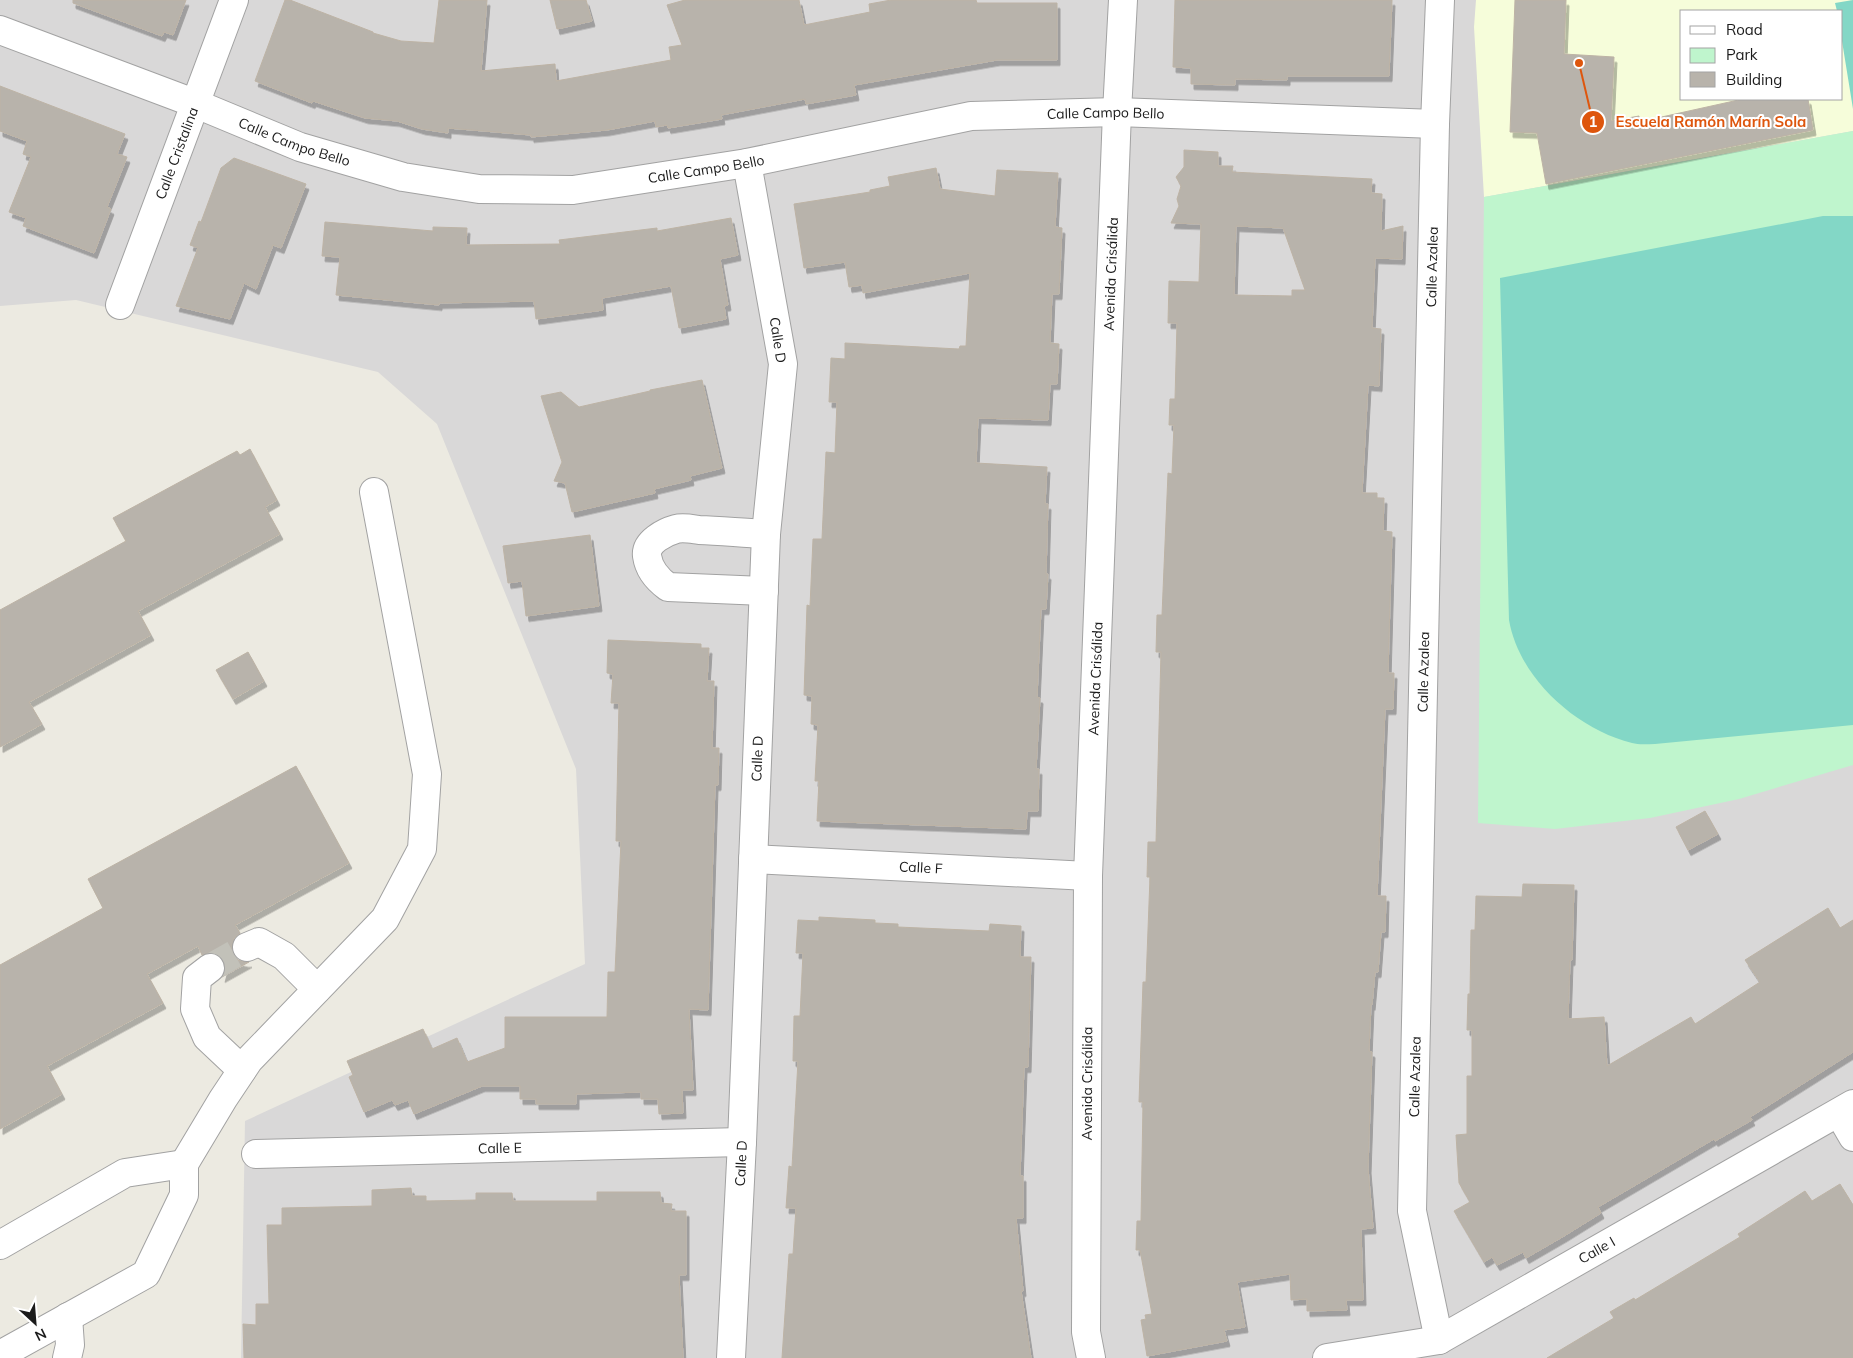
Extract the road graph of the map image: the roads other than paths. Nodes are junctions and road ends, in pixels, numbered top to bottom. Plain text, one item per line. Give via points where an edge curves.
1 (234, 0) edge
2 (1123, 0) edge
3 (1440, 0) edge
4 (0, 30) edge
5 (194, 103) junction
6 (1117, 112) junction
7 (1435, 124) junction
8 (747, 163) junction
9 (120, 305) dead end
10 (374, 492) dead end
11 (766, 534) junction
12 (764, 591) junction
13 (753, 859) junction
14 (1088, 876) junction
15 (247, 947) tunnel mouth
16 (210, 968) tunnel mouth
17 (317, 990) junction
18 (242, 1070) junction
19 (1846, 1109) edge
20 (1853, 1137) edge
21 (742, 1142) junction
22 (256, 1154) dead end
23 (184, 1164) junction
24 (0, 1246) edge
25 (68, 1317) junction
26 (1439, 1340) junction
27 (0, 1355) edge
28 (67, 1358) edge
29 (730, 1358) edge
30 (1091, 1358) edge
31 (1327, 1358) edge

1 - 5 street, Calle Cristalina
2 - 6 street, Avenida Crisálida
3 - 7 street, Calle Azalea
4 - 5 street, Calle Campo Bello
5 - 8 street, Calle Campo Bello via 300,147 403,177 480,189 573,190
5 - 9 street, Calle Cristalina
6 - 7 street, Calle Campo Bello
6 - 8 street, Calle Campo Bello via 971,116
6 - 14 street, Avenida Crisálida
7 - 26 street, Calle Azalea via 1412,1211
8 - 11 street, Calle D via 783,364
10 - 17 street via 427,774 422,849 385,919
11 - 12 street, Calle D
11 - 12 street via 678,528 656,538 646,553 653,574 668,587
12 - 13 street, Calle D
13 - 14 street, Calle F
13 - 21 street, Calle D
14 - 30 street, Avenida Crisálida via 1086,1332
15 - 17 street via 258,942 284,956
16 - 18 street via 197,978 195,1009 207,1037
17 - 18 street
18 - 23 street
19 - 20 street
19 - 26 street, Calle I
21 - 22 street, Calle E
21 - 29 street, Calle D
23 - 24 street via 125,1173
23 - 25 street via 184,1195 146,1274
25 - 27 street
25 - 28 street via 70,1345
26 - 31 street, Calle I

